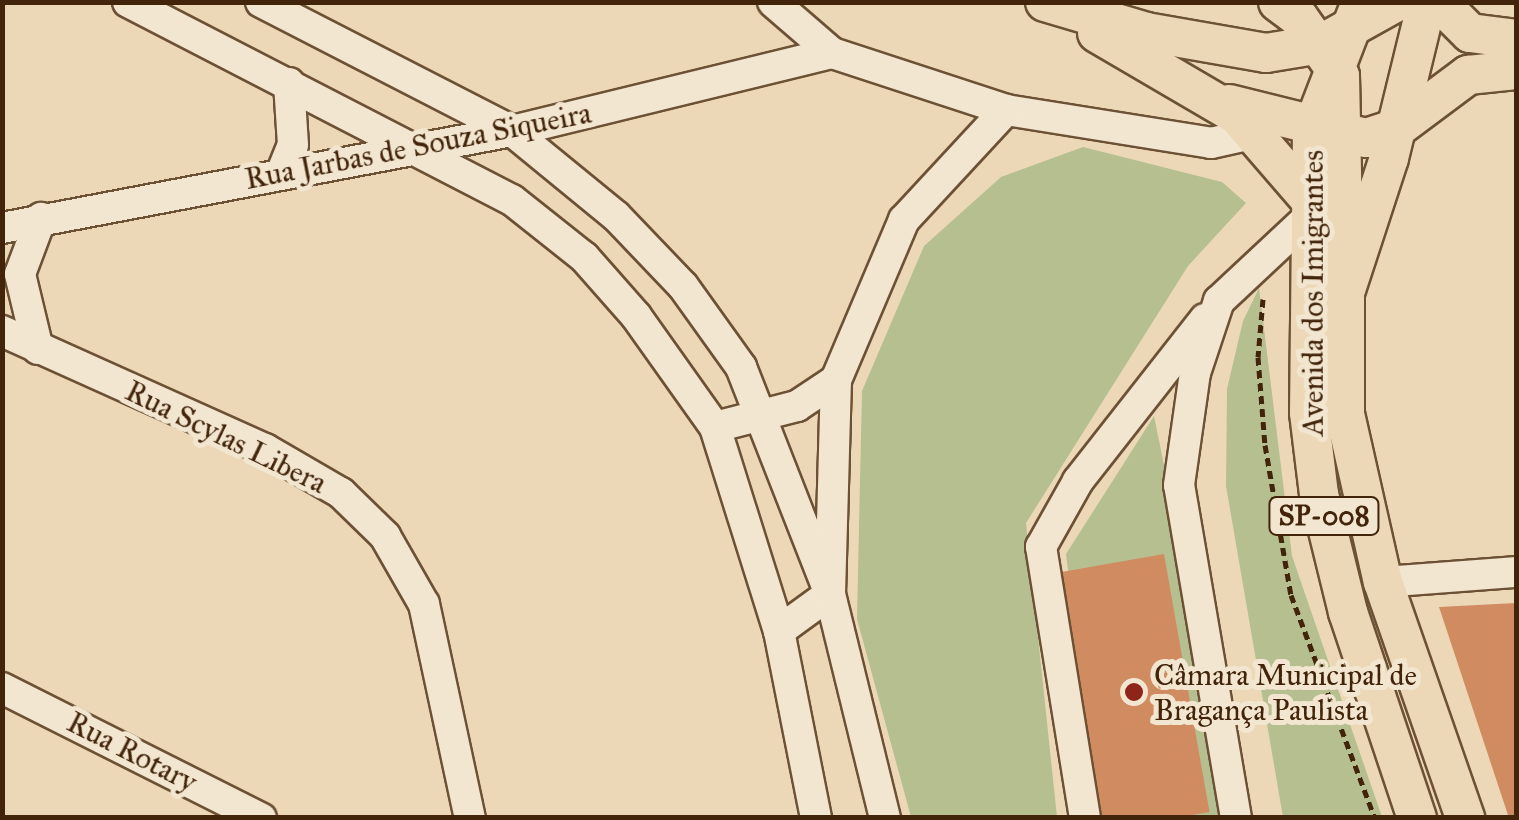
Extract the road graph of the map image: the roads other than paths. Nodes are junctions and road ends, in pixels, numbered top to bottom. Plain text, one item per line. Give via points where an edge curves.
1 (128, 2) edge
2 (260, 2) edge
3 (773, 2) edge
4 (1278, 2) edge
5 (1396, 2) edge
6 (1427, 2) edge
7 (1439, 2) edge
8 (1049, 4) edge
9 (1341, 36) edge
10 (1516, 39) edge
11 (832, 54) junction
12 (1516, 70) edge
13 (290, 84) junction
14 (1214, 98) junction
15 (1006, 110) junction
16 (1397, 128) junction
17 (512, 131) junction
18 (1328, 132) junction
19 (1256, 133) junction
20 (420, 148) junction
21 (280, 174) junction
22 (1312, 208) junction
23 (41, 218) junction
24 (2, 228) edge
25 (1345, 293) junction
26 (1219, 301) junction
27 (2, 331) edge
28 (38, 350) junction
29 (836, 380) junction
30 (760, 415) junction
31 (716, 427) junction
32 (1516, 572) edge
33 (1383, 582) junction
34 (830, 594) junction
35 (779, 631) junction
36 (2, 688) edge
37 (261, 818) edge
38 (470, 818) edge
39 (816, 818) edge
40 (886, 818) edge
41 (1084, 818) edge
42 (1236, 818) edge
43 (1417, 818) edge
44 (1465, 818) edge

1 - 13 street
2 - 17 street
3 - 11 street
4 - 9 main road
5 - 9 main road
6 - 16 main road, Avenida dos Imigrantes
7 - 10 main road via 1470,33
8 - 9 main road via 1213,47 1266,53
8 - 14 main road
9 - 18 main road, Avenida dos Imigrantes / SP-008
11 - 15 street
11 - 17 street, Rua Jarbas de Souza Siqueira
12 - 16 main road via 1468,75
13 - 20 street
13 - 21 street via 292,145
14 - 18 main road
14 - 19 main road
15 - 19 street via 1212,142
15 - 29 street via 904,220
16 - 18 main road via 1366,138
16 - 25 main road, Avenida dos Imigrantes
17 - 20 street, Rua Jarbas de Souza Siqueira
17 - 30 street via 616,216 683,286 741,367
18 - 22 main road, Avenida dos Imigrantes / SP-008
18 - 25 main road, SP-008
19 - 22 main road
20 - 21 street, Rua Jarbas de Souza Siqueira
20 - 31 street via 512,200 584,257
21 - 23 street, Rua Jarbas de Souza Siqueira
22 - 26 street
22 - 43 main road, Avenida dos Imigrantes / SP-008 via 1308,413 1319,494 1348,612
23 - 24 street, Rua Jarbas de Souza Siqueira
23 - 28 street via 20,274
25 - 33 main road, Avenida dos Imigrantes / SP-008 via 1345,414
26 - 41 street via 1078,481 1041,547
26 - 42 street via 1194,373 1180,486
27 - 28 street, Rua Scylas Libera
28 - 38 street, Rua Scylas Libera via 265,449 341,493 385,536 424,604
29 - 30 street via 797,406
29 - 34 street
30 - 31 street
30 - 34 street
31 - 35 street
32 - 33 street
33 - 44 main road, Avenida dos Imigrantes / SP-008
34 - 35 street
34 - 40 street
35 - 39 street
36 - 37 street, Rua Rotary

